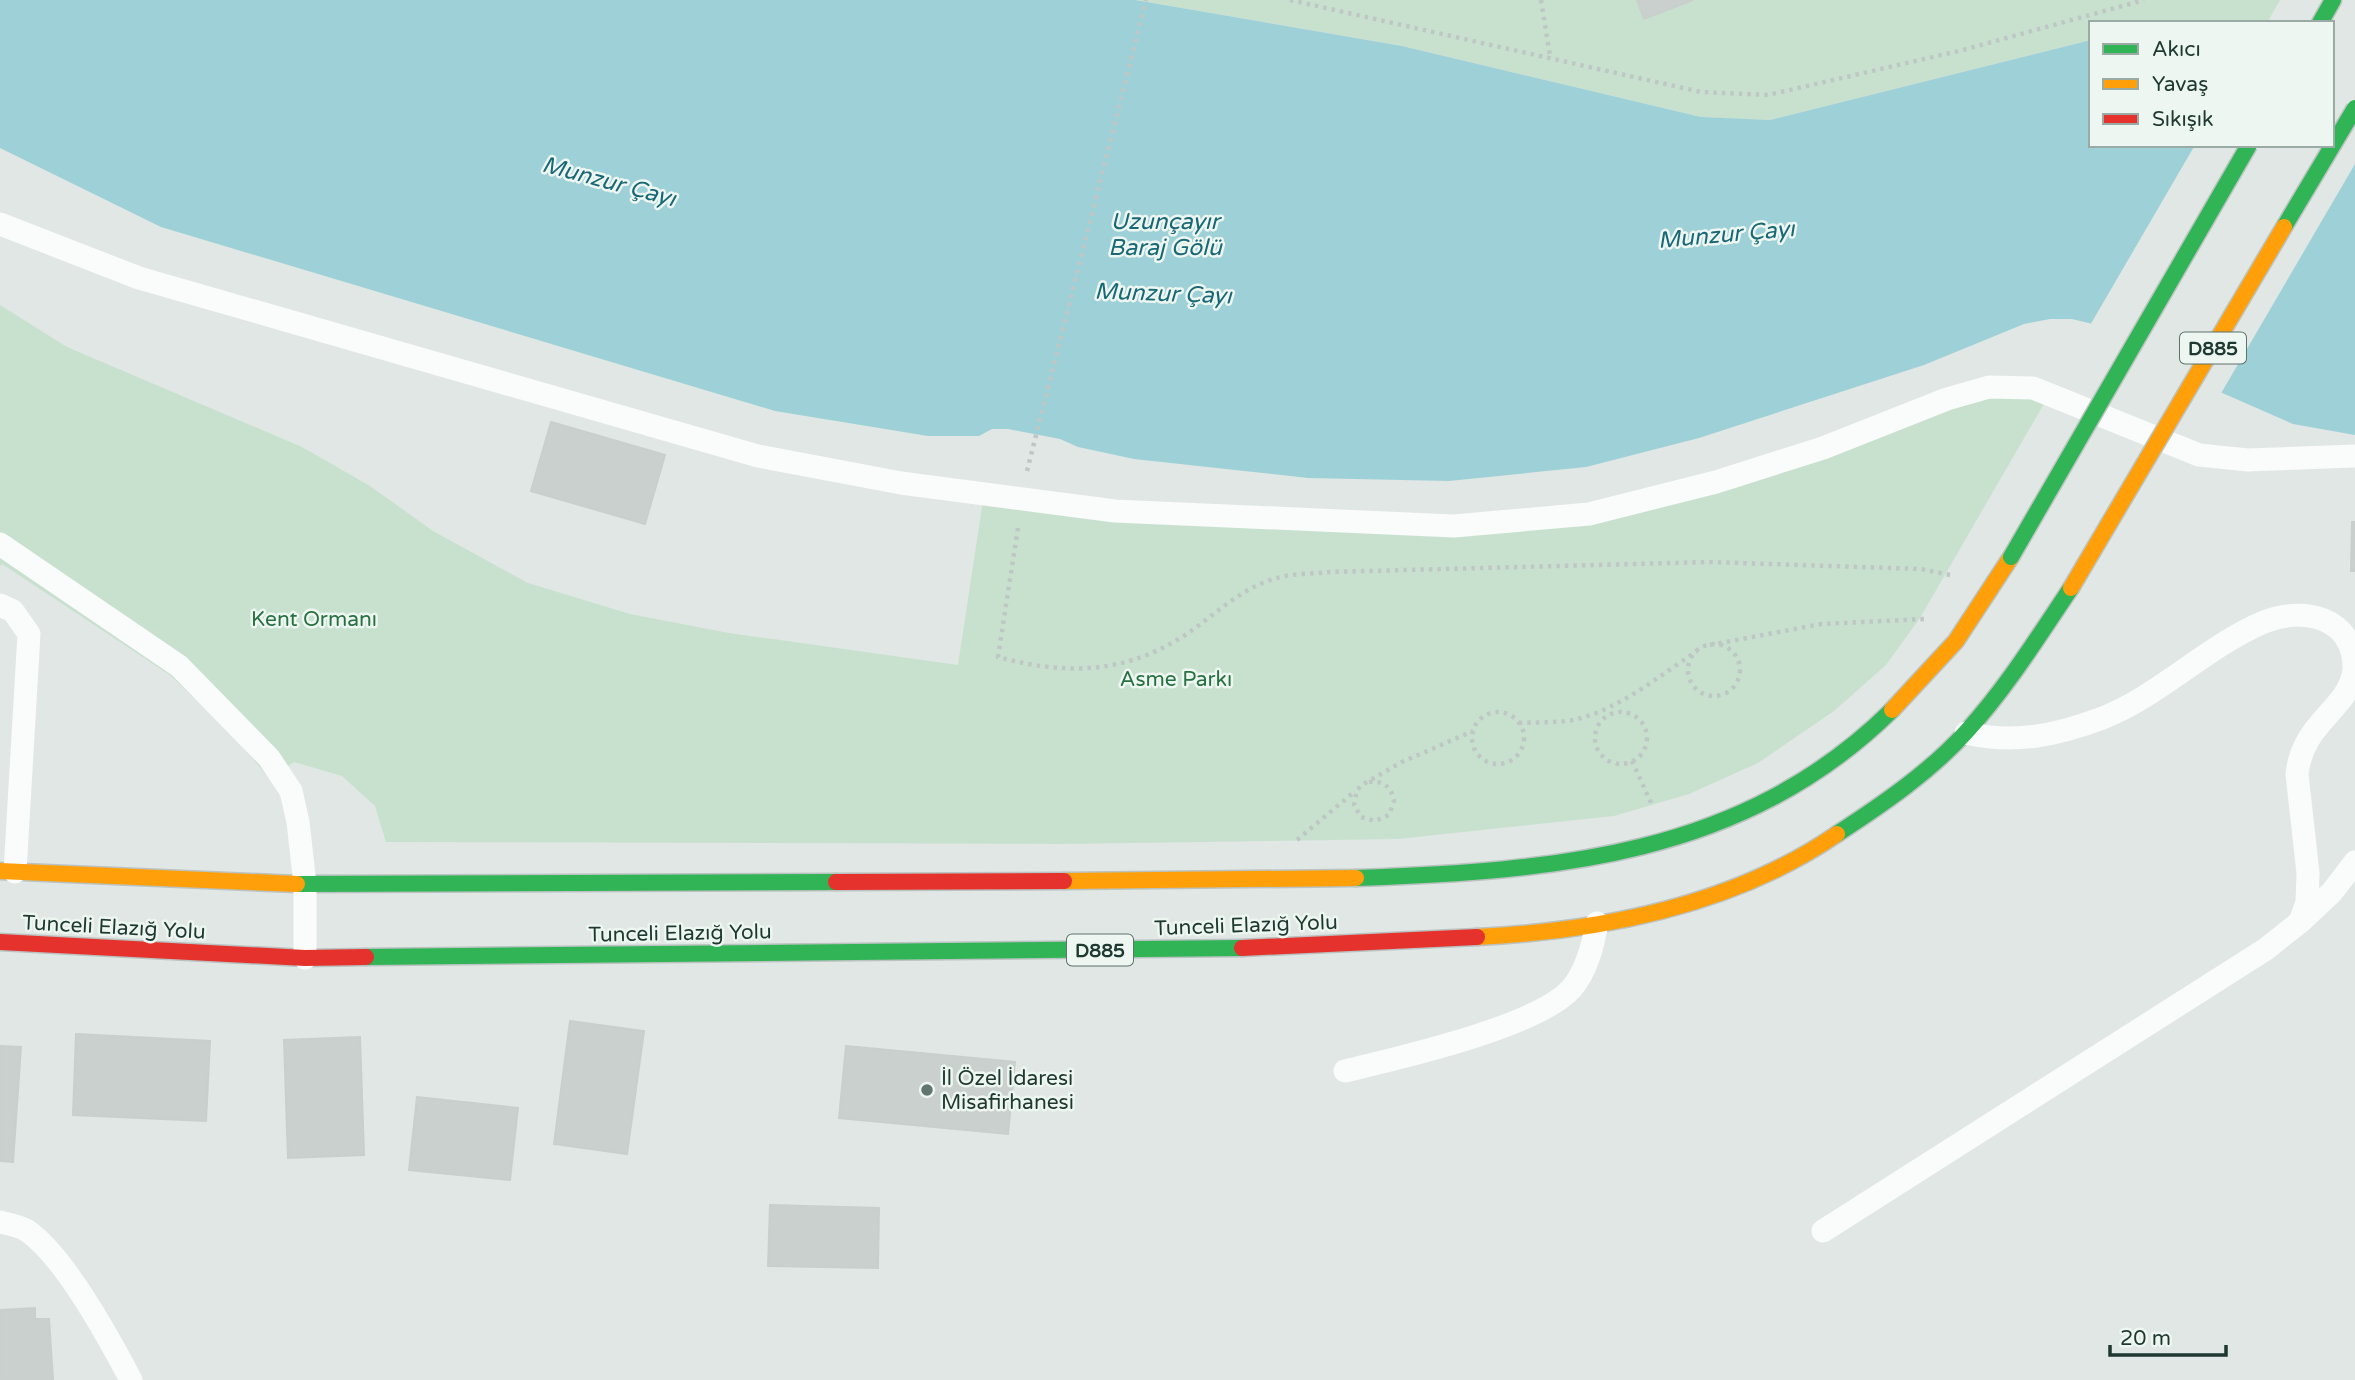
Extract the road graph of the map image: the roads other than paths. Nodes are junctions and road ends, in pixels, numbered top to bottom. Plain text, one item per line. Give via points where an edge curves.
1 (2333, 0) edge
2 (2321, 21) edge
3 (2355, 107) edge
4 (2334, 143) edge
5 (2248, 147) edge
6 (2331, 147) edge
7 (0, 224) edge
8 (2355, 456) edge
9 (0, 544) edge
10 (0, 605) edge
11 (1966, 733) junction
12 (2355, 862) edge
13 (8, 871) edge
14 (304, 884) junction
15 (2300, 922) junction
16 (1597, 923) junction
17 (0, 942) edge
18 (305, 958) junction
19 (1345, 1071) dead end
20 (0, 1222) edge
21 (1823, 1231) dead end
22 (131, 1380) edge

1 - 2 main road
3 - 4 main road, Tunceli Elazığ Yolu / D885, bridge
5 - 14 main road, Tunceli Elazığ Yolu, bridge via 2011,557 1965,627 1913,688 1858,740 1779,794 1708,828 1610,855 1405,876
6 - 11 main road, Tunceli Elazığ Yolu / D885, bridge via 2071,588 2012,677
7 - 8 lane via 139,278 758,456 901,483 1115,511 1441,526 1589,514 1716,482 1824,448 1969,391 1999,386 2033,388 2199,455 2248,460
9 - 14 lane via 179,666 269,758 291,791
10 - 13 lane via 13,611 29,634
11 - 15 lane via 1996,740 2069,730 2146,698 2265,622 2302,615 2333,621 2351,642 2354,670 2343,695 2308,735 2299,759 2308,889
11 - 16 main road, Tunceli Elazığ Yolu / D885 via 1900,792 1810,853 1724,892
12 - 15 lane
13 - 14 main road, Tunceli Elazığ Yolu
14 - 18 lane
15 - 21 lane via 2266,949
16 - 18 main road, Tunceli Elazığ Yolu / D885 via 1519,935 1251,948
16 - 19 lane via 1591,953 1571,989 1524,1020
17 - 18 main road, Tunceli Elazığ Yolu / D885
20 - 22 lane via 24,1229 48,1250 104,1330

